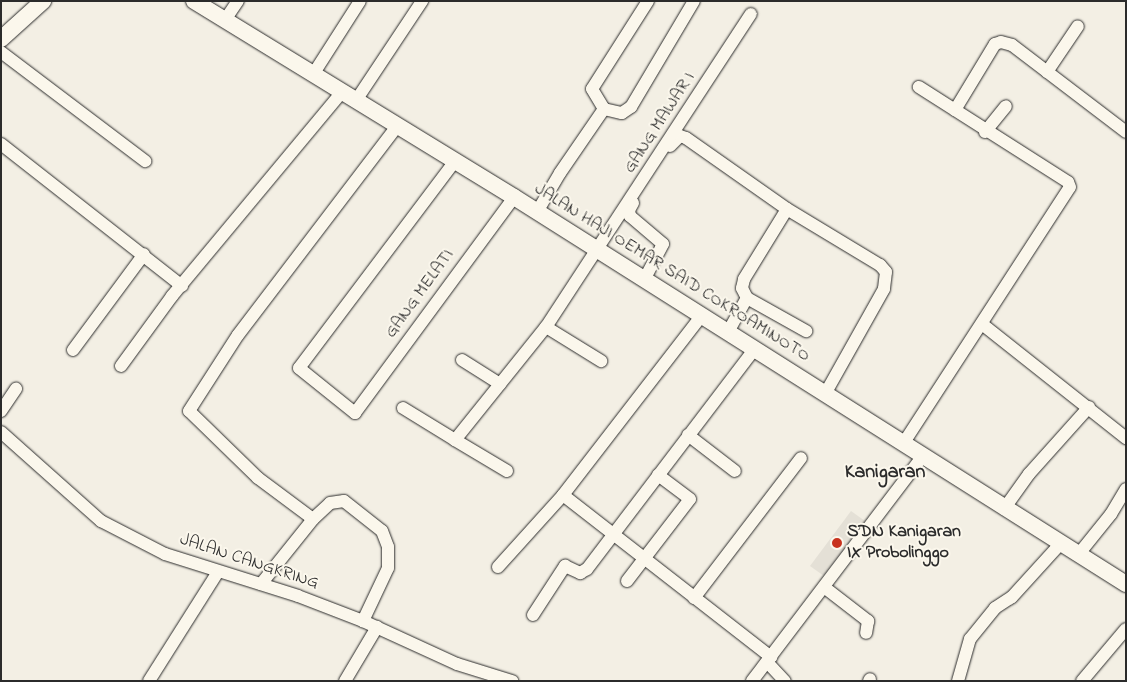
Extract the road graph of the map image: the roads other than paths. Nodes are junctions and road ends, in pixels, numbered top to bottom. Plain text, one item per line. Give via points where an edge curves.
1 (43, 1) edge
2 (194, 1) edge
3 (238, 1) edge
4 (360, 1) edge
5 (422, 1) edge
6 (648, 1) edge
7 (694, 1) edge
8 (752, 14) dead end
9 (225, 20) junction
10 (1078, 26) dead end
11 (1, 39) edge
12 (1, 52) edge
13 (314, 72) junction
14 (1047, 72) junction
15 (919, 87) dead end
16 (350, 95) junction
17 (1006, 106) dead end
18 (604, 109) junction
19 (956, 110) junction
20 (398, 125) junction
21 (985, 132) junction
22 (1126, 132) edge
23 (1, 144) edge
24 (145, 161) dead end
25 (455, 162) junction
26 (514, 197) junction
27 (787, 209) junction
28 (538, 212) junction
29 (597, 251) junction
30 (144, 254) junction
31 (644, 280) junction
32 (182, 286) junction
33 (747, 298) junction
34 (702, 315) junction
35 (982, 324) junction
36 (546, 327) junction
37 (728, 332) junction
38 (806, 332) dead end
39 (73, 350) dead end
40 (754, 350) junction
41 (462, 360) dead end
42 (601, 361) dead end
43 (121, 366) dead end
44 (500, 384) junction
45 (16, 389) dead end
46 (825, 394) junction
47 (1089, 407) junction
48 (404, 408) dead end
49 (1, 411) edge
50 (1, 432) edge
51 (688, 435) junction
52 (1126, 438) edge
53 (455, 440) junction
54 (903, 444) junction
55 (923, 456) junction
56 (801, 458) dead end
57 (507, 471) dead end
58 (735, 471) dead end
59 (658, 475) junction
60 (1126, 489) edge
61 (563, 495) junction
62 (1004, 509) junction
63 (313, 519) junction
64 (612, 534) junction
65 (1060, 544) junction
66 (1078, 555) junction
67 (645, 558) junction
68 (498, 567) dead end
69 (218, 572) junction
70 (628, 581) dead end
71 (261, 584) junction
72 (1126, 584) edge
73 (824, 587) junction
74 (694, 598) junction
75 (533, 616) dead end
76 (363, 621) junction
77 (377, 627) junction
78 (1126, 629) edge
79 (866, 632) dead end
80 (769, 659) junction
81 (149, 681) edge
82 (345, 681) edge
83 (512, 681) edge
84 (752, 681) edge
85 (785, 681) edge
86 (958, 681) edge
87 (1082, 681) edge

1 - 11 main road
2 - 9 main road, JALAN HAJI OEMAR SAID COKROAMINOTO
3 - 9 street
4 - 13 street
5 - 16 street
6 - 18 street via 592,90
7 - 18 street via 631,106 622,113
8 - 29 street, GANG MAWAR I
9 - 13 main road, JALAN HAJI OEMAR SAID COKROAMINOTO
10 - 14 street
12 - 24 street
13 - 16 main road, JALAN HAJI OEMAR SAID COKROAMINOTO
14 - 19 street via 1010,44 995,44
14 - 22 street
15 - 19 street
16 - 20 main road, JALAN HAJI OEMAR SAID COKROAMINOTO
16 - 32 street
17 - 21 street
18 - 28 street via 560,173
19 - 21 street
20 - 25 main road, JALAN HAJI OEMAR SAID COKROAMINOTO
20 - 63 street via 238,335 189,412 258,478
21 - 35 street via 1068,182 1070,187
23 - 30 street
25 - 26 main road, JALAN HAJI OEMAR SAID COKROAMINOTO
25 - 26 street, GANG MELATI via 299,368 355,413
26 - 28 main road, JALAN HAJI OEMAR SAID COKROAMINOTO
27 - 31 street via 680,136 674,139 629,210 630,216 663,244
27 - 33 street via 744,279 742,288
27 - 46 street via 880,265 887,279
28 - 29 main road, JALAN HAJI OEMAR SAID COKROAMINOTO
29 - 31 main road, JALAN HAJI OEMAR SAID COKROAMINOTO
29 - 36 street, GANG MAWAR I
30 - 32 street
30 - 39 street
31 - 34 main road, JALAN HAJI OEMAR SAID COKROAMINOTO
32 - 43 street
33 - 37 street
33 - 38 street
34 - 37 main road, JALAN HAJI OEMAR SAID COKROAMINOTO
34 - 61 street
35 - 47 street
35 - 54 street
36 - 42 street
36 - 44 street, GANG MAWAR I
37 - 40 main road, JALAN HAJI OEMAR SAID COKROAMINOTO
40 - 46 main road, JALAN HAJI OEMAR SAID COKROAMINOTO
40 - 51 street
41 - 44 street
44 - 53 street, GANG MAWAR I
45 - 49 street
46 - 54 main road, JALAN HAJI OEMAR SAID COKROAMINOTO
47 - 52 street
47 - 62 street via 1029,474
48 - 53 street
50 - 69 street, JALAN CANGKRING via 101,520 165,554
51 - 58 street
51 - 59 street
53 - 57 street
54 - 55 main road, JALAN HAJI OEMAR SAID COKROAMINOTO
55 - 62 main road, JALAN HAJI OEMAR SAID COKROAMINOTO
55 - 73 street
56 - 74 street
59 - 64 street
59 - 67 street via 690,499
60 - 66 street via 1111,514
61 - 64 street
61 - 68 street
62 - 65 main road, JALAN HAJI OEMAR SAID COKROAMINOTO
63 - 71 street
63 - 76 street via 330,503 344,501 385,538 388,568
64 - 67 street
64 - 75 street via 583,573 565,566
65 - 66 main road, JALAN HAJI OEMAR SAID COKROAMINOTO
65 - 86 street via 1012,597 995,608 970,639
66 - 72 main road, JALAN HAJI OEMAR SAID COKROAMINOTO
67 - 70 street
67 - 74 street
69 - 71 street, JALAN CANGKRING
69 - 81 street
71 - 76 street, JALAN CANGKRING
73 - 79 street via 868,620
73 - 80 street
74 - 80 street
76 - 77 street, JALAN CANGKRING
77 - 82 street
77 - 83 street, JALAN CANGKRING via 457,664
78 - 87 street
80 - 84 street
80 - 85 street

